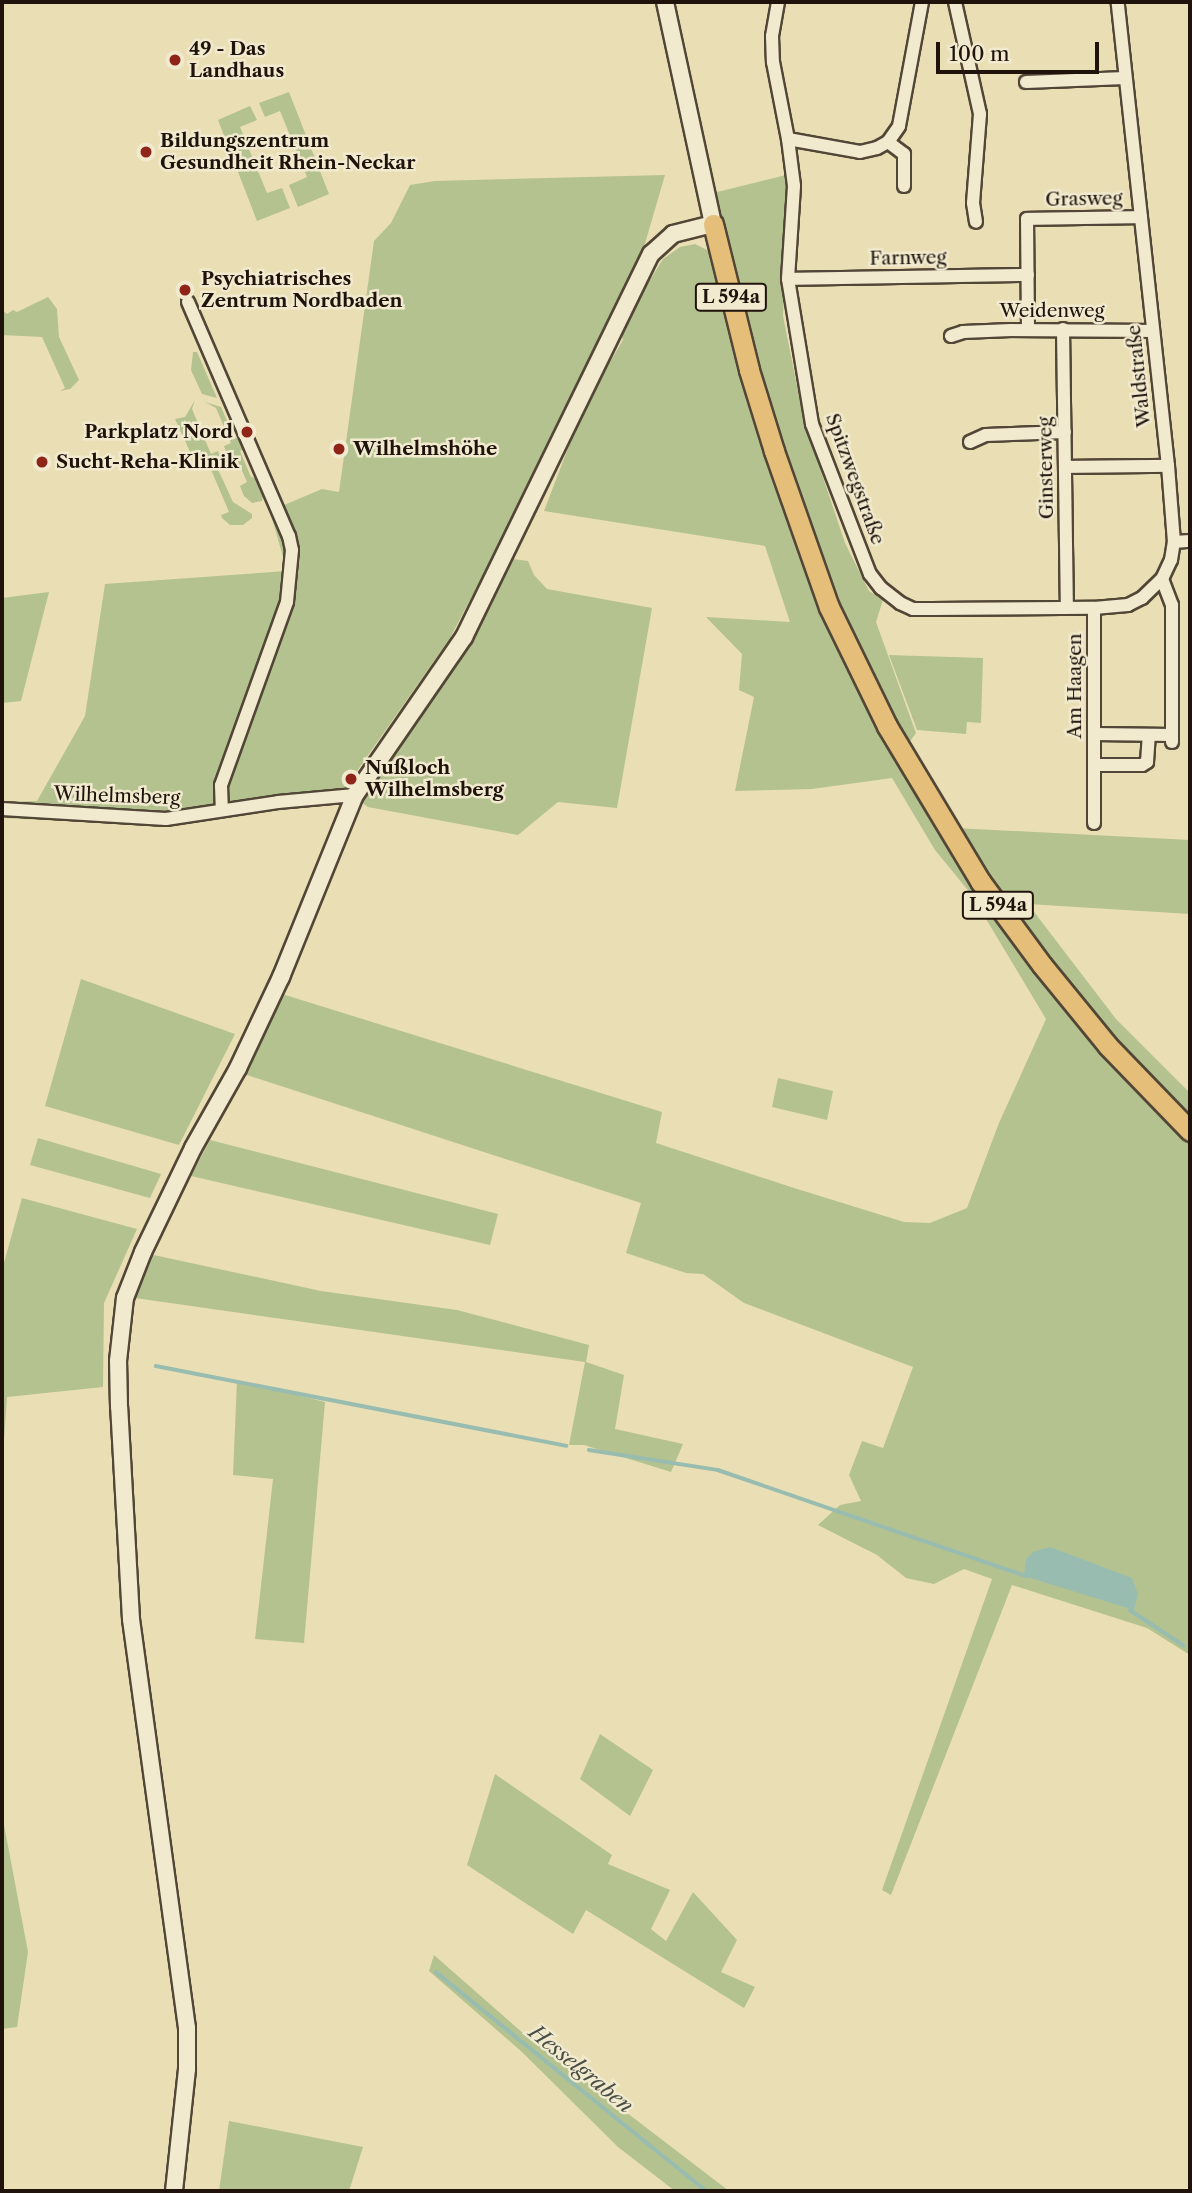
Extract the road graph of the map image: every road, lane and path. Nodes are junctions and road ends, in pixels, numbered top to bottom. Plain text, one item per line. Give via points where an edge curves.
1 (665, 2) edge
2 (778, 2) edge
3 (922, 2) edge
4 (956, 2) edge
5 (1118, 2) edge
6 (1125, 78) junction
7 (1026, 82) dead end
8 (788, 139) junction
9 (888, 142) junction
10 (904, 186) dead end
11 (1141, 217) junction
12 (976, 222) dead end
13 (713, 224) junction
14 (1028, 275) junction
15 (788, 279) junction
16 (188, 302) dead end
17 (1063, 329) junction
18 (1028, 330) junction
19 (1153, 331) junction
20 (951, 336) dead end
21 (1065, 432) junction
22 (970, 442) dead end
23 (1168, 466) junction
24 (1065, 467) junction
25 (1190, 541) edge
26 (1174, 542) junction
27 (1162, 579) junction
28 (1067, 606) junction
29 (1094, 608) junction
30 (1094, 734) junction
31 (1149, 734) junction
32 (1094, 765) junction
33 (355, 795) junction
34 (2, 809) edge
35 (222, 810) junction
36 (1094, 824) dead end
37 (1190, 1131) edge
38 (174, 2191) edge

1 - 13 main road
2 - 8 street, Spitzwegstraße via 773,62
3 - 9 street via 899,126
4 - 12 street via 980,114 973,203
5 - 6 street, Waldstraße
6 - 7 street
6 - 11 street, Waldstraße
8 - 9 street via 860,152
8 - 15 street, Spitzwegstraße via 794,207
9 - 10 street via 904,154
11 - 14 street, Grasweg via 1027,219
11 - 19 street, Waldstraße
13 - 33 main road via 673,234 651,254 464,637
13 - 37 main road, L 594a via 753,382 829,607 907,762 980,881 1042,965 1108,1046
14 - 15 street, Farnweg
14 - 18 street
15 - 28 street, Spitzwegstraße via 812,424 870,574 881,588 913,609
16 - 35 street via 290,543 291,583 274,645 221,785
17 - 18 street, Weidenweg
17 - 19 street, Weidenweg
17 - 21 street, Ginsterweg
18 - 20 street, Weidenweg
19 - 23 street, Waldstraße
21 - 22 street via 986,435
21 - 24 street, Ginsterweg
23 - 24 street
23 - 26 street, Waldstraße
24 - 28 street, Ginsterweg
25 - 26 street
26 - 27 street, Waldstraße
27 - 29 street, Spitzwegstraße via 1128,605
27 - 31 street via 1172,606 1172,739
28 - 29 street, Spitzwegstraße
29 - 30 street, Am Haagen
30 - 31 street
30 - 32 street, Am Haagen
31 - 32 street, Am Haagen via 1147,762 1142,765
32 - 36 street, Am Haagen
33 - 35 street, Wilhelmsberg
33 - 38 main road via 282,976 193,1148 125,1298 118,1361 131,1619 187,2028
34 - 35 street, Wilhelmsberg via 166,819

